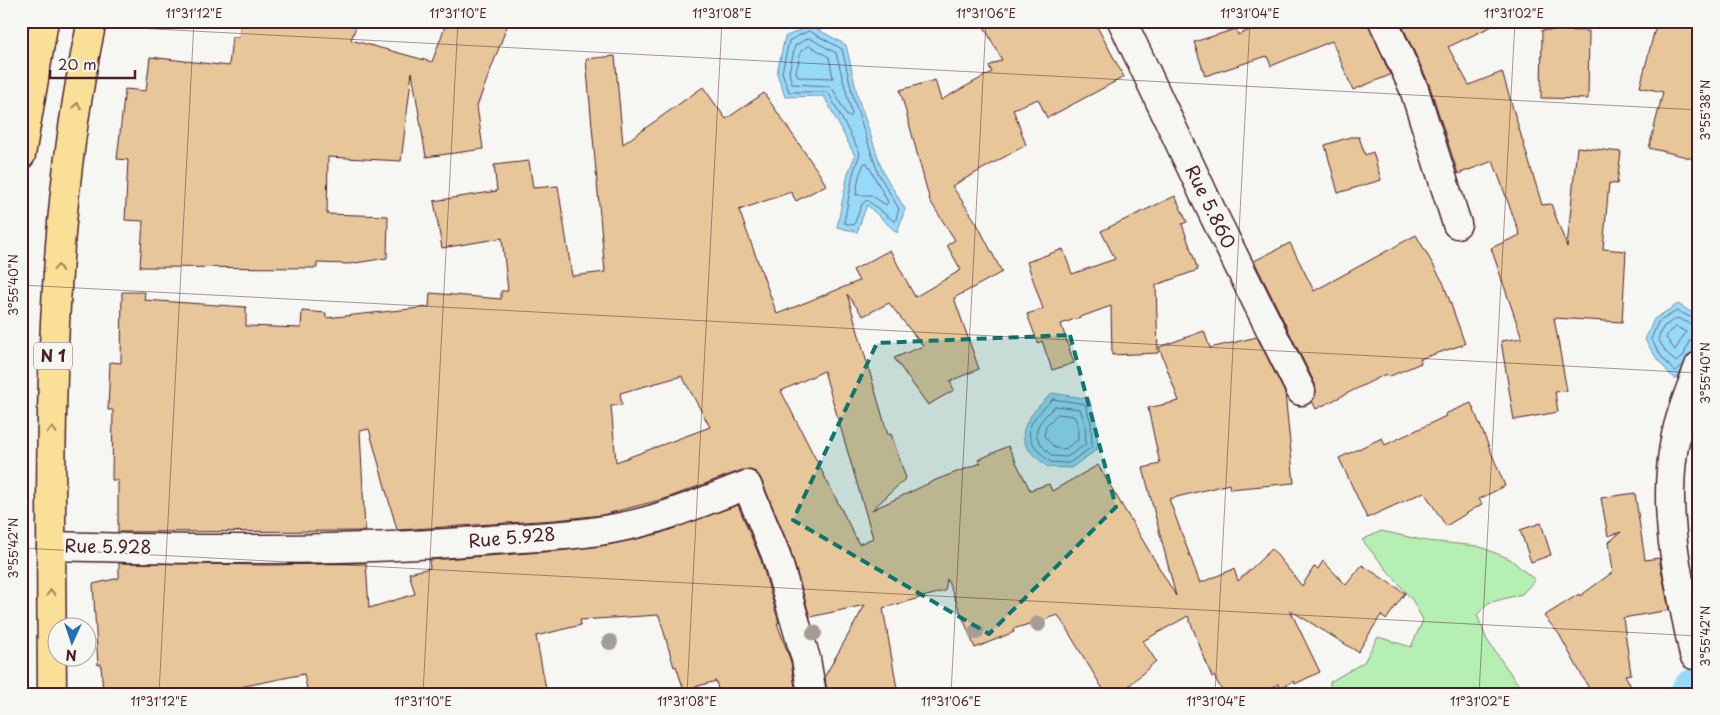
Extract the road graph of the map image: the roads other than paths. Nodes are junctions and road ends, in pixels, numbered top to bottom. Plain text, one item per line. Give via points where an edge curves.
1 (44, 21) edge
2 (92, 21) edge
3 (1122, 21) edge
4 (1383, 21) edge
5 (21, 155) edge
6 (1458, 224) dead end
7 (1699, 366) edge
8 (1301, 391) dead end
9 (51, 546) junction
10 (1694, 655) dead end
11 (52, 694) edge
12 (812, 694) edge

1 - 5 highway
9 -> 2 highway, N 1 via 55,300 66,175
3 - 8 street, Rue 5.860
4 - 6 street via 1414,89
7 - 10 street via 1676,434 1669,508 1675,565
11 -> 9 highway, N 1
9 - 12 street, Rue 5.928 via 405,546 574,533 622,527 747,485 776,555 806,660

